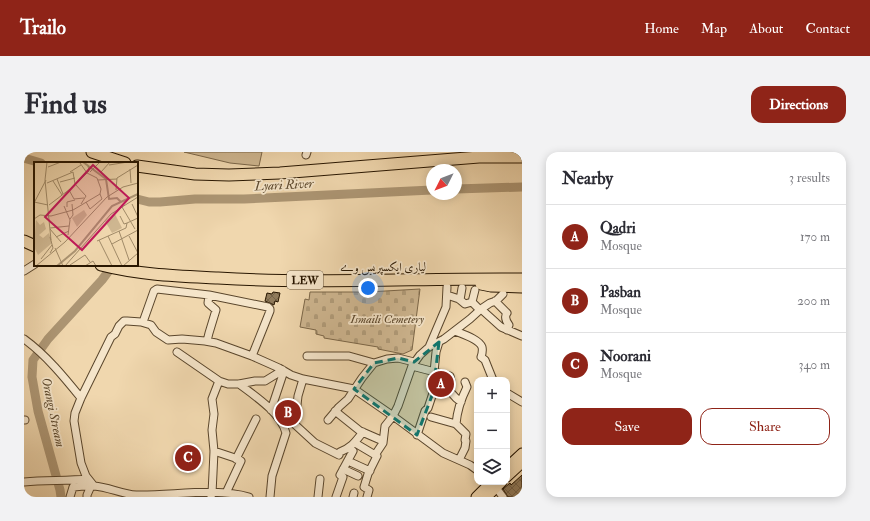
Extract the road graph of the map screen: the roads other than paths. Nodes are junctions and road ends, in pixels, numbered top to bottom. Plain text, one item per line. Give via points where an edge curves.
1 (92, 152) edge
2 (519, 152) edge
3 (479, 157) junction
4 (522, 157) edge
5 (122, 162) edge
6 (138, 166) edge
7 (24, 241) edge
8 (34, 246) edge
9 (34, 265) edge
10 (105, 266) edge
11 (24, 271) edge
12 (522, 279) edge
13 (461, 284) junction
14 (447, 287) dead end
15 (522, 287) edge
16 (476, 290) dead end
17 (503, 294) dead end
18 (209, 295) junction
19 (447, 295) junction
20 (460, 300) junction
21 (494, 301) junction
22 (472, 302) junction
23 (481, 310) junction
24 (143, 322) junction
25 (506, 330) junction
26 (454, 332) junction
27 (522, 336) edge
28 (26, 340) edge
29 (207, 342) junction
30 (439, 342) junction
31 (429, 347) junction
32 (177, 352) dead end
33 (252, 356) junction
34 (307, 356) dead end
35 (374, 363) junction
36 (413, 364) junction
37 (284, 371) junction
38 (435, 372) junction
39 (492, 377) edge
40 (303, 379) junction
41 (219, 381) junction
42 (465, 382) dead end
43 (239, 384) junction
44 (446, 387) junction
45 (354, 389) junction
46 (433, 392) junction
47 (510, 394) edge
48 (81, 398) junction
49 (461, 402) junction
50 (522, 402) edge
51 (270, 410) junction
52 (335, 411) junction
53 (393, 416) junction
54 (431, 417) dead end
55 (256, 419) dead end
56 (290, 420) junction
57 (328, 420) dead end
58 (456, 424) junction
59 (283, 426) junction
60 (363, 432) junction
61 (418, 435) junction
62 (383, 441) junction
63 (354, 444) junction
64 (348, 448) junction
65 (214, 451) junction
66 (522, 453) edge
67 (375, 455) junction
68 (236, 459) junction
69 (459, 460) junction
70 (348, 461) junction
71 (522, 463) edge
72 (510, 464) edge
73 (474, 468) edge
74 (343, 469) junction
75 (370, 471) junction
76 (510, 474) edge
77 (358, 476) dead end
78 (320, 479) dead end
79 (24, 482) edge
80 (91, 483) junction
81 (491, 485) edge
82 (493, 485) edge
83 (495, 485) edge
84 (218, 495) edge
85 (157, 496) edge
86 (70, 497) edge
87 (87, 497) edge
88 (249, 497) edge
89 (270, 497) edge
90 (318, 497) edge
91 (336, 497) edge
92 (367, 497) edge
93 (476, 497) edge
94 (487, 497) edge
95 (502, 497) edge

1 - 5 highway
2 - 3 highway
3 - 4 highway
3 - 6 highway via 229,175
7 - 8 highway
9 - 11 street
10 - 13 highway, لیاری ایکسپریس وے / LEW via 159,275 259,280
12 - 13 highway, لیاری ایکسپریس وے / LEW via 489,279
13 - 15 highway, LEW
13 - 20 street
14 - 19 street
16 - 22 street
17 - 21 street
18 - 24 street via 155,289
18 - 29 street via 208,303 216,310
18 - 33 street via 270,309
19 - 20 street
19 - 31 street via 446,307
20 - 22 street via 465,304
21 - 23 street
21 - 25 street via 507,313 506,321 509,325
22 - 23 street
23 - 25 street
23 - 26 street
24 - 29 street via 151,325 168,340
24 - 48 street via 124,321 119,326
25 - 27 street
26 - 30 street
26 - 39 street via 466,335 480,344 481,357 486,360
28 - 48 street
29 - 33 street
30 - 31 street
30 - 38 street
31 - 36 street
32 - 41 street
33 - 37 street
34 - 35 street via 349,356
35 - 36 street via 398,358
35 - 45 street
36 - 38 street
36 - 53 street
37 - 40 street
37 - 43 street via 264,381
37 - 51 street
38 - 44 street via 450,376 451,381
38 - 46 street
40 - 45 street
40 - 56 street via 296,414
41 - 43 street
41 - 65 street via 212,399
42 - 49 street via 467,387
43 - 51 street
44 - 46 street via 441,394
44 - 49 street
45 - 52 street
45 - 53 street
46 - 61 street
47 - 50 street
48 - 80 street via 74,413 74,421 81,463
49 - 58 street
51 - 59 street
52 - 57 street
52 - 60 street
53 - 61 street
53 - 62 street via 385,426
54 - 58 street
55 - 68 street
56 - 59 street
56 - 64 street via 324,448 339,454
58 - 69 street via 466,434 465,448
59 - 89 street via 286,433 272,476
60 - 62 street
60 - 63 street
61 - 69 street via 443,453
62 - 67 street
63 - 64 street
63 - 67 street
64 - 70 street via 353,451
65 - 68 street
65 - 84 street
66 - 72 main road
67 - 75 street via 377,456
68 - 84 street via 241,461
69 - 73 street
70 - 74 street
70 - 75 street
71 - 76 main road
74 - 77 street
74 - 91 street
75 - 92 street via 364,488 369,490
78 - 90 street
79 - 80 street via 70,480
80 - 85 street via 134,495
80 - 86 street via 73,487
80 - 87 street
81 - 93 main road
82 - 94 main road
83 - 95 street
84 - 85 street
84 - 88 street

